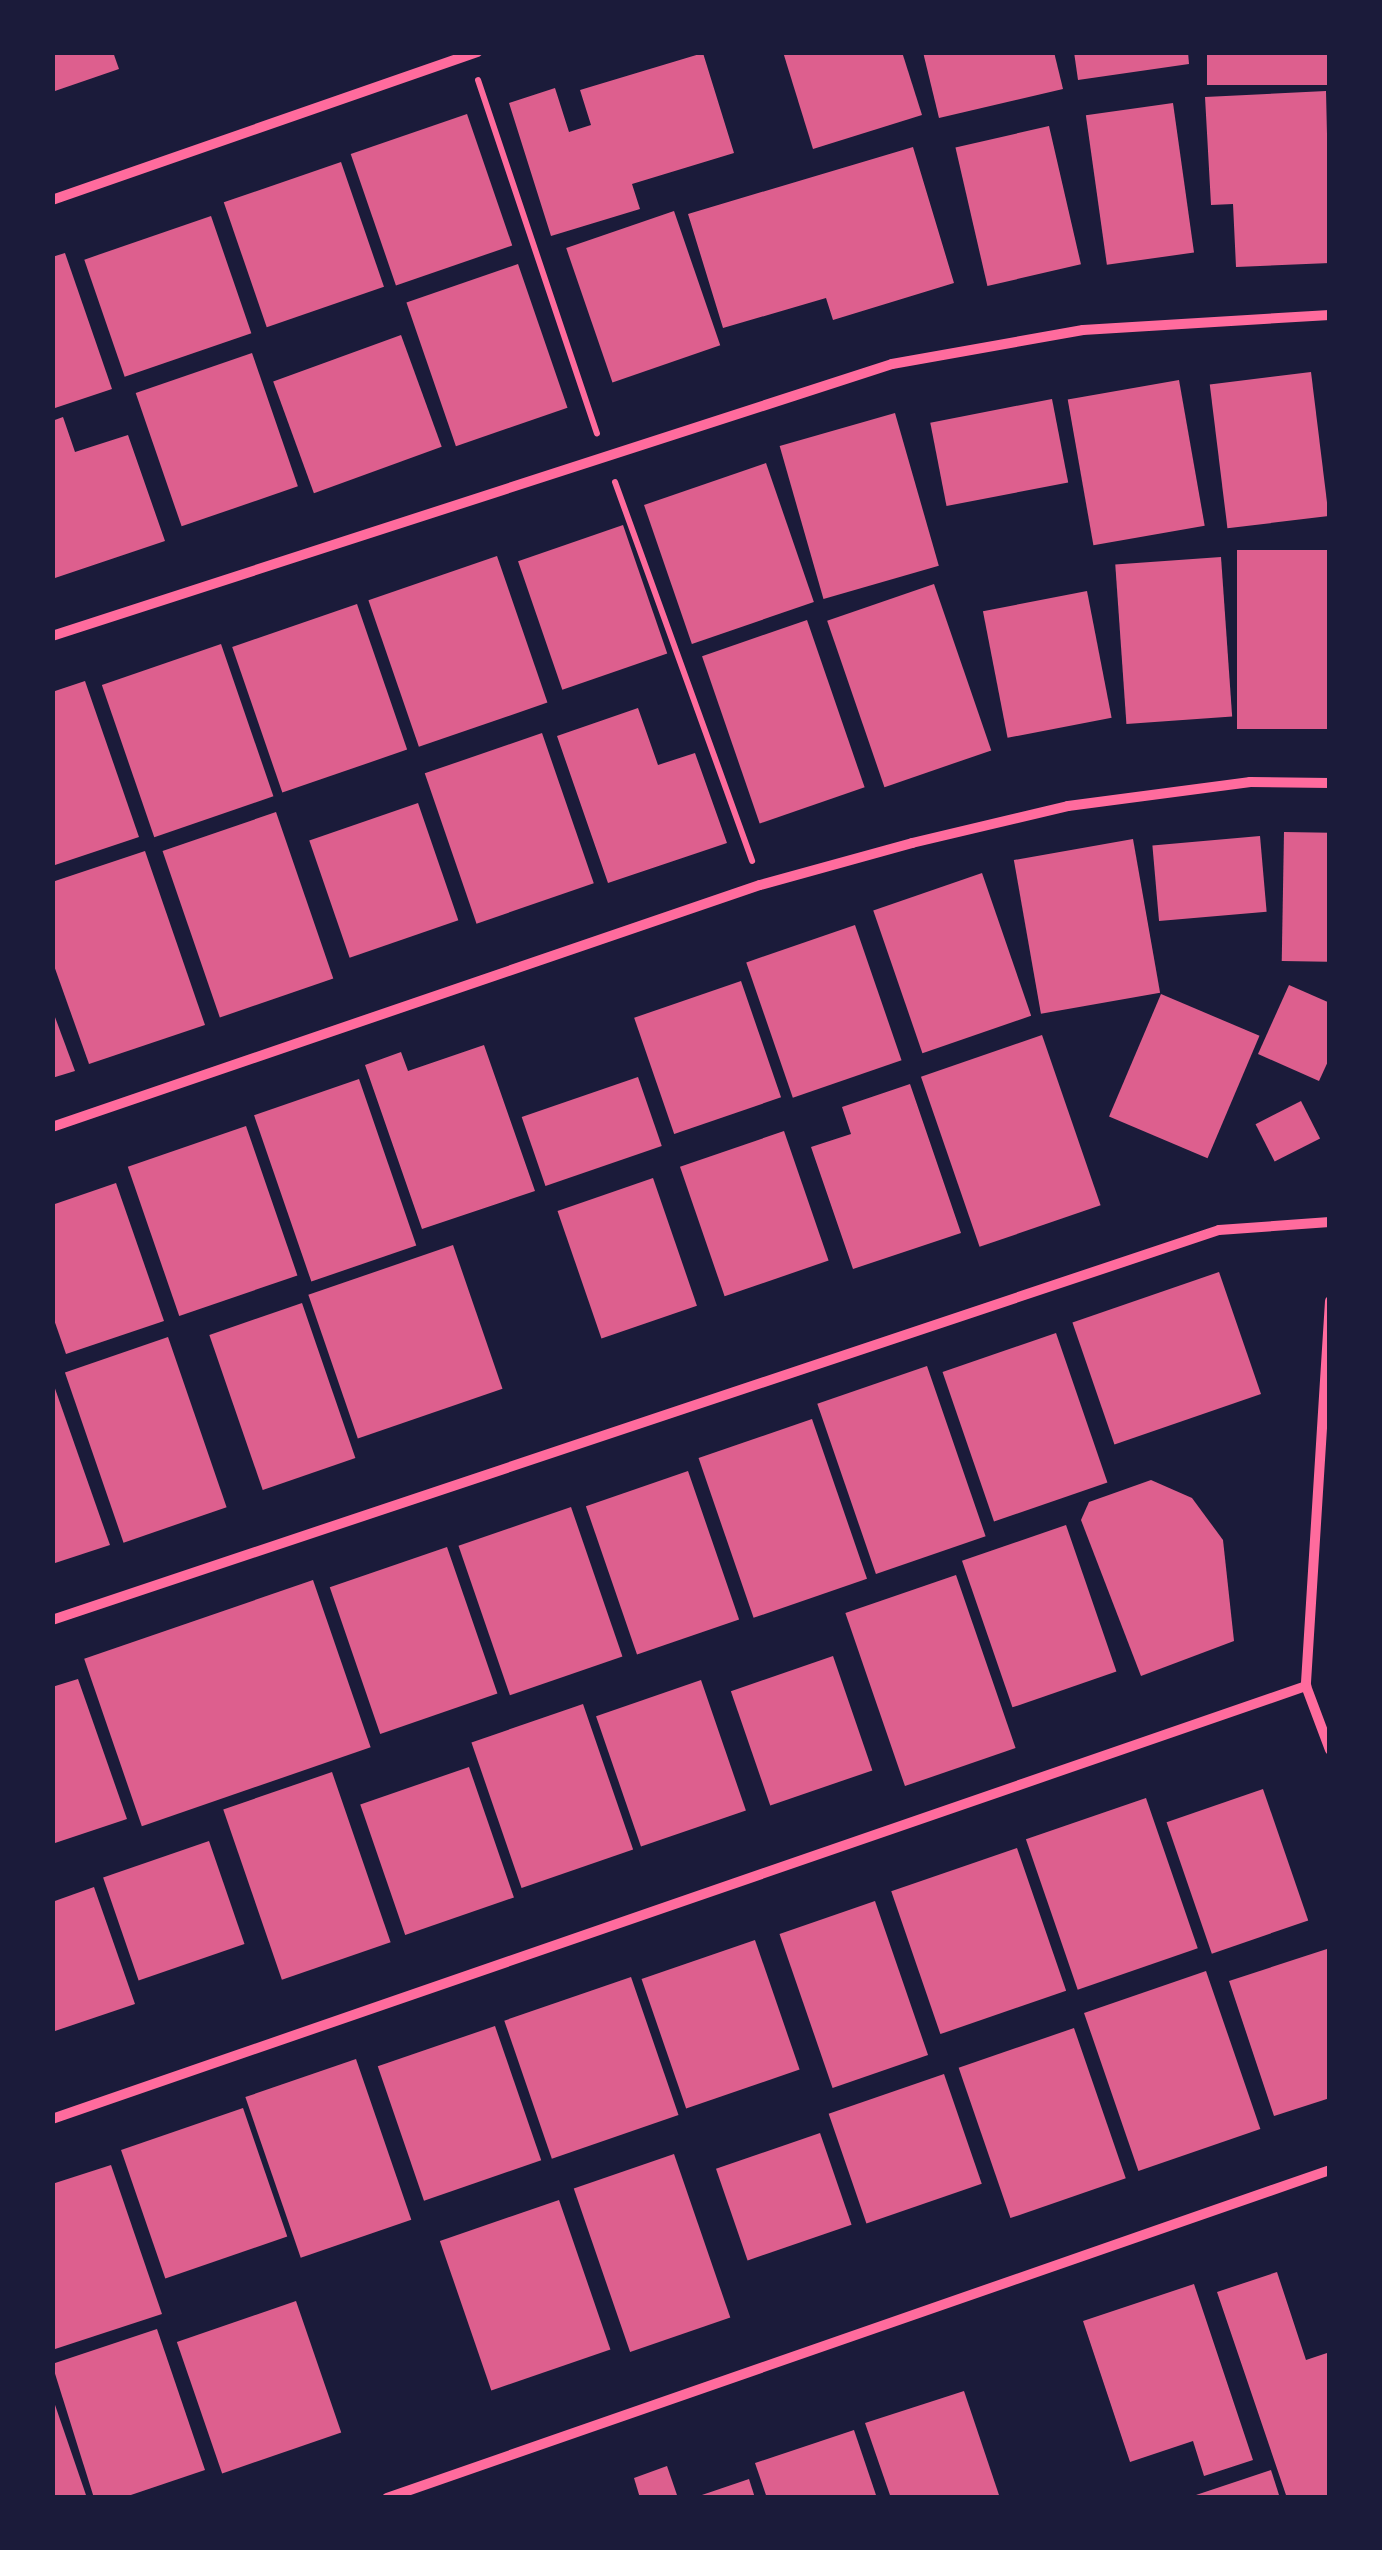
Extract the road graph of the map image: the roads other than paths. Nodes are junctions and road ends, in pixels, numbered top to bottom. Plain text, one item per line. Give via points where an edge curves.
1 (478, 52) edge
2 (52, 200) edge
3 (1330, 315) edge
4 (52, 636) edge
5 (1330, 783) edge
6 (52, 1127) edge
7 (1330, 1222) edge
8 (1330, 1302) edge
9 (52, 1620) edge
10 (1306, 1686) junction
11 (1330, 1750) edge
12 (52, 2119) edge
13 (1330, 2170) edge
14 (387, 2498) edge

1 - 2 street
3 - 4 street via 1084,330 892,364
5 - 6 street via 1250,782 1068,806 912,844 760,885
7 - 9 street via 1219,1230
8 - 10 street
10 - 11 street
10 - 12 street
13 - 14 street

